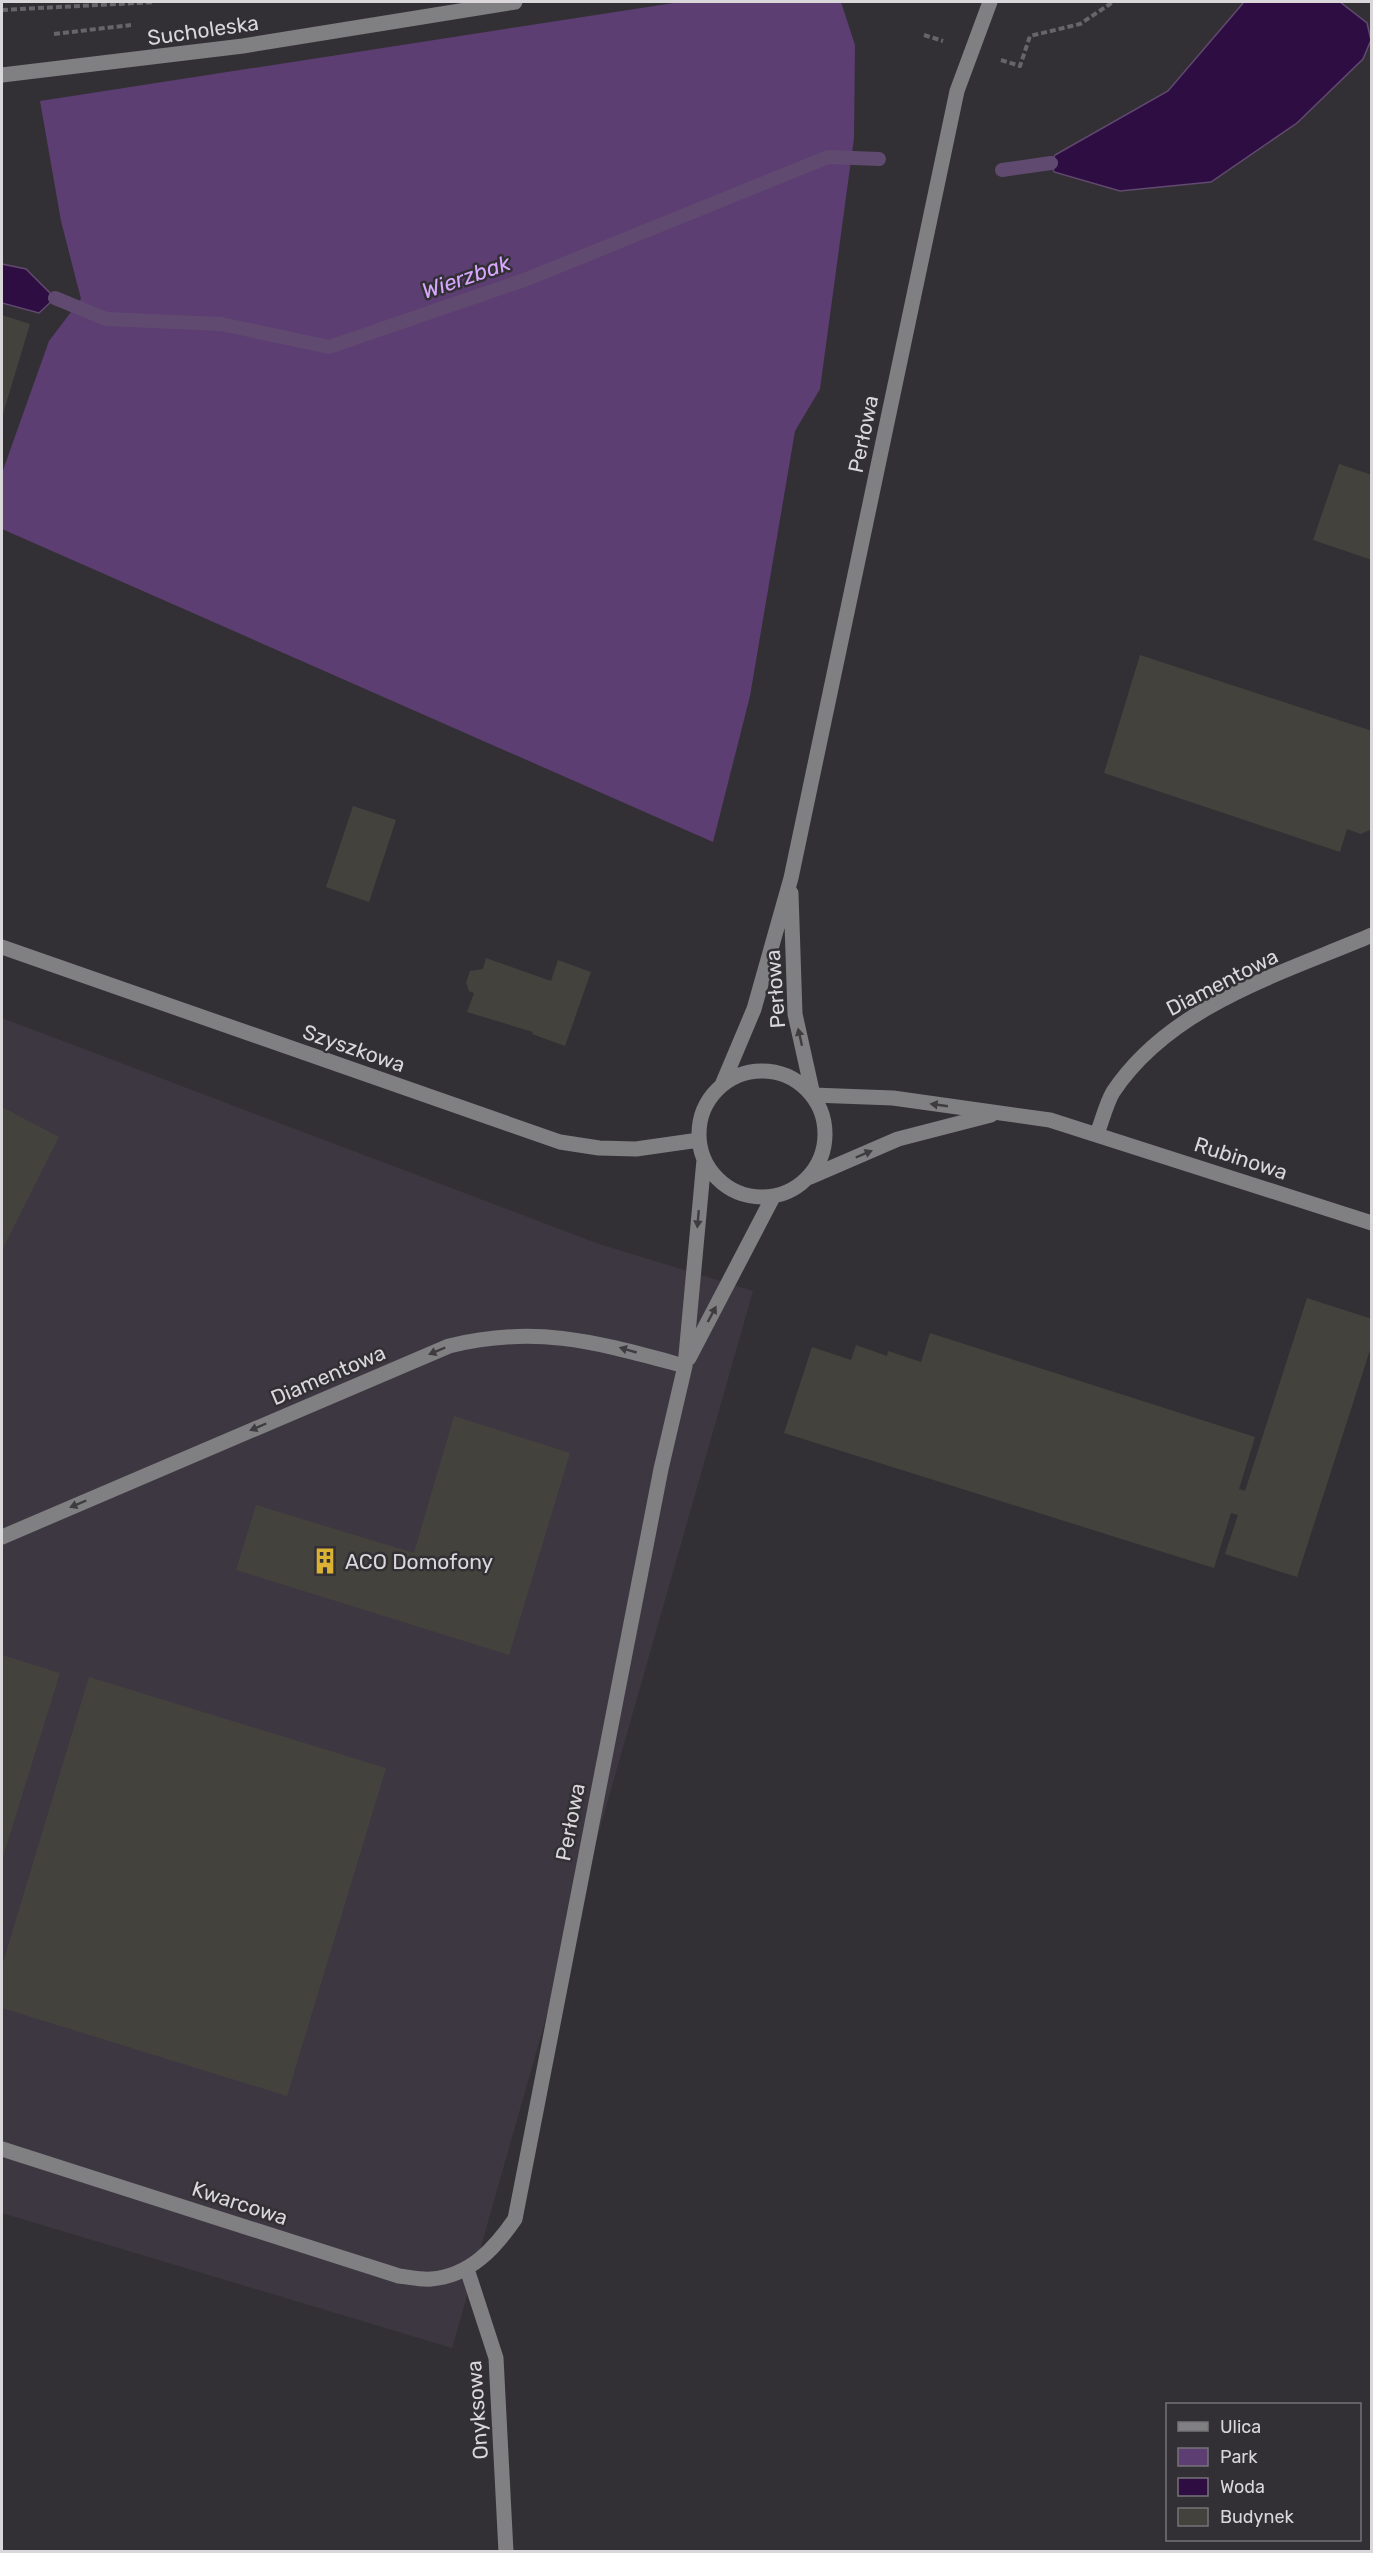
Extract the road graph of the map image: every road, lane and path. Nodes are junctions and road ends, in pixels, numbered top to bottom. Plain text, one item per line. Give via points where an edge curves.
1 (155, 2) edge
2 (515, 2) edge
3 (990, 2) edge
4 (1113, 2) edge
5 (2, 10) edge
6 (924, 35) dead end
7 (972, 50) junction
8 (2, 75) edge
9 (791, 878) junction
10 (1371, 934) edge
11 (2, 947) edge
12 (722, 1084) junction
13 (813, 1095) junction
14 (997, 1113) junction
15 (1097, 1134) junction
16 (699, 1140) junction
17 (704, 1160) junction
18 (810, 1177) junction
19 (773, 1197) junction
20 (1371, 1223) edge
21 (685, 1366) junction
22 (2, 1537) edge
23 (2, 2149) edge
24 (467, 2269) junction
25 (506, 2552) edge

1 - 5 path
2 - 8 street, Sucholeska via 243,46
3 - 7 street, Perłowa
4 - 7 path via 1080,24 1030,36 1020,66
6 - 7 path
7 - 9 street, Perłowa via 954,103
9 - 12 street, Perłowa via 754,1009
13 -> 9 street, Perłowa via 795,1014
10 - 15 street, Diamentowa via 1248,988 1170,1031 1112,1093
11 - 16 street, Szyszkowa via 560,1142 636,1149
12 - 13 street via 740,1074 761,1071 781,1074
12 - 16 street via 700,1120
14 -> 13 street via 893,1098
13 - 18 street via 824,1118 826,1138 821,1159
14 - 15 street via 1050,1120
18 -> 14 street via 898,1139
15 - 20 street, Rubinowa
16 - 17 street
17 - 19 street via 716,1178 733,1191 752,1197
17 -> 21 street, Perłowa
18 - 19 street via 793,1190
21 -> 19 street, Perłowa
21 -> 22 street, Diamentowa via 603,1343 561,1336 486,1337 458,1344
21 - 24 street, Perłowa via 661,1468 515,2219 496,2247
23 - 24 street, Kwarcowa via 399,2276 431,2279
24 - 25 street, Onyksowa via 496,2358

